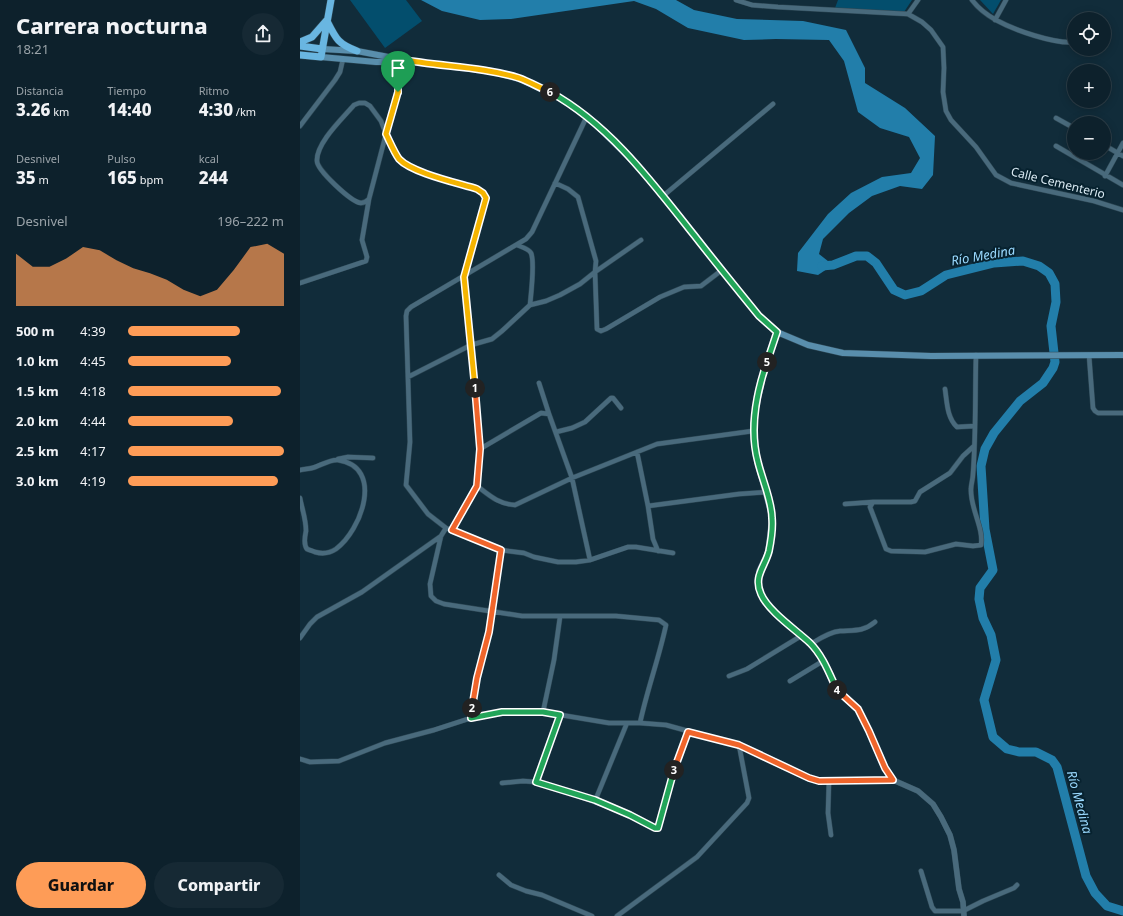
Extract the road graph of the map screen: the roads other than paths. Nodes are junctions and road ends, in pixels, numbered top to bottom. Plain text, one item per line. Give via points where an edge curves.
1 (331, 0) edge
2 (736, 0) edge
3 (918, 0) edge
4 (972, 0) edge
5 (1006, 0) edge
6 (908, 14) junction
7 (995, 20) junction
8 (326, 21) junction
9 (300, 42) edge
10 (1067, 43) edge
11 (300, 46) edge
12 (322, 49) junction
13 (357, 51) junction
14 (300, 55) edge
15 (320, 57) junction
16 (343, 59) junction
17 (400, 59) junction
18 (774, 104) dead end
19 (587, 116) junction
20 (1056, 118) dead end
21 (1067, 124) edge
22 (300, 126) edge
23 (386, 134) junction
24 (1123, 143) edge
25 (1056, 146) dead end
26 (1111, 149) edge
27 (1118, 153) junction
28 (1123, 156) edge
29 (1105, 176) junction
30 (555, 183) junction
31 (1123, 185) edge
32 (663, 196) junction
33 (369, 200) junction
34 (1123, 210) edge
35 (641, 240) dead end
36 (517, 245) junction
37 (722, 270) junction
38 (595, 272) junction
39 (464, 277) junction
40 (300, 282) edge
41 (530, 304) junction
42 (777, 332) junction
43 (471, 345) junction
44 (976, 355) junction
45 (1089, 355) junction
46 (1123, 355) edge
47 (408, 377) junction
48 (539, 382) dead end
49 (945, 389) dead end
50 (621, 408) dead end
51 (1123, 413) edge
52 (549, 414) junction
53 (975, 426) junction
54 (753, 431) junction
55 (556, 432) junction
56 (974, 446) junction
57 (480, 449) junction
58 (637, 452) junction
59 (373, 458) dead end
60 (336, 459) junction
61 (300, 470) edge
62 (572, 478) junction
63 (477, 486) junction
64 (766, 492) junction
65 (300, 498) edge
66 (873, 502) junction
67 (845, 504) dead end
68 (648, 506) junction
69 (446, 528) junction
70 (452, 530) junction
71 (440, 536) junction
72 (501, 550) junction
73 (658, 551) junction
74 (674, 553) dead end
75 (590, 560) junction
76 (492, 612) junction
77 (560, 617) junction
78 (875, 622) dead end
79 (801, 636) junction
80 (300, 638) edge
81 (811, 644) junction
82 (824, 661) junction
83 (729, 676) dead end
84 (790, 681) dead end
85 (543, 712) junction
86 (560, 715) junction
87 (471, 718) junction
88 (627, 723) junction
89 (640, 723) junction
90 (688, 732) junction
91 (739, 745) junction
92 (300, 759) edge
93 (893, 780) junction
94 (829, 781) junction
95 (536, 782) junction
96 (502, 783) dead end
97 (595, 800) junction
98 (831, 835) dead end
99 (921, 871) dead end
100 (499, 875) dead end
101 (1017, 885) dead end
102 (964, 913) edge
103 (592, 916) edge
104 (617, 916) edge

1 - 8 highway
2 - 6 street, Calle Cementerio via 752,5
3 - 6 street
4 - 7 street
5 - 7 street
6 - 34 street, Calle Cementerio via 931,30 943,47 943,92 946,111 996,175 1011,183
7 - 10 street via 1015,29
8 - 9 highway via 312,36
8 - 12 highway
8 - 13 highway via 340,43
11 - 12 highway
12 - 13 main road
12 - 15 highway
13 - 17 main road
14 - 15 highway
15 - 16 main road
16 - 17 main road via 390,62
16 - 22 street via 335,80
17 - 19 main road via 490,71 520,79 560,98
17 - 23 street via 398,92
18 - 32 street
19 - 30 street
19 - 32 main road via 637,165
20 - 21 street
23 - 33 street
23 - 33 street via 381,121 370,106 359,103 354,105 323,142 317,160 320,169 335,185 357,202
23 - 39 street via 399,159 407,165 477,189 486,198
24 - 27 street
25 - 29 street
26 - 27 street
27 - 28 street
27 - 29 street
29 - 31 street
30 - 36 street via 532,232
30 - 38 street via 578,197 596,261
32 - 37 main road
33 - 40 street via 362,240 366,261
35 - 38 street
36 - 39 street
36 - 41 street via 528,250 532,256
37 - 38 street via 701,286 684,287 660,297 601,331 597,329
37 - 42 main road via 759,316
38 - 41 street via 560,295
39 - 43 street
39 - 47 street via 407,311
41 - 43 street via 492,339
42 - 44 main road via 808,345 843,353
42 - 54 street via 762,376
43 - 47 street
43 - 57 street
44 - 45 main road
44 - 53 street
45 - 46 main road
45 - 51 street via 1093,408 1098,413
47 - 69 street via 410,442 406,485 428,514
48 - 52 street
49 - 53 street via 948,412 957,428
50 - 55 street via 614,398 611,398 584,422
52 - 55 street
52 - 57 street via 542,413
53 - 56 street
54 - 58 street via 658,444
54 - 64 street via 757,462
55 - 62 street
56 - 66 street via 950,473 920,492 912,502
56 - 66 street via 972,504 982,539 981,545 956,544 925,552 890,551 886,549 870,507
57 - 63 street
58 - 62 street
58 - 68 street
59 - 60 street
60 - 61 street
60 - 65 street via 360,472 365,486 361,512 352,530 336,549 318,553 306,548 306,524
62 - 63 street via 515,505 496,501
62 - 75 street
63 - 70 street
64 - 68 street
64 - 79 street via 772,517 768,552 758,582 761,595
66 - 67 street
68 - 73 street via 653,539
69 - 70 street
69 - 71 street
70 - 72 street
71 - 76 street via 430,584 432,596 444,604
71 - 80 street via 362,592 317,617
72 - 75 street via 558,562
72 - 76 street
73 - 74 street
73 - 75 street via 628,548
76 - 77 street
76 - 87 street
77 - 85 street
77 - 89 street via 616,616 659,620 666,625
78 - 81 street via 859,631 829,634
79 - 81 street
79 - 83 street via 747,669
81 - 82 street
82 - 84 street
82 - 93 street via 837,691 858,709
85 - 86 street
85 - 87 street via 502,712
86 - 88 street via 609,723
86 - 95 street
87 - 92 street via 385,743 339,761 310,762
88 - 89 street
88 - 97 street
89 - 90 street via 666,725
90 - 91 street
90 - 97 street via 658,828
91 - 94 street via 809,778
91 - 104 street via 749,798 747,803 697,857
93 - 94 street
93 - 102 street via 918,791 933,804 941,817 954,850
94 - 98 street via 828,813
95 - 96 street
95 - 97 street
99 - 102 street via 935,911
100 - 103 street via 511,885
101 - 102 street via 982,901

